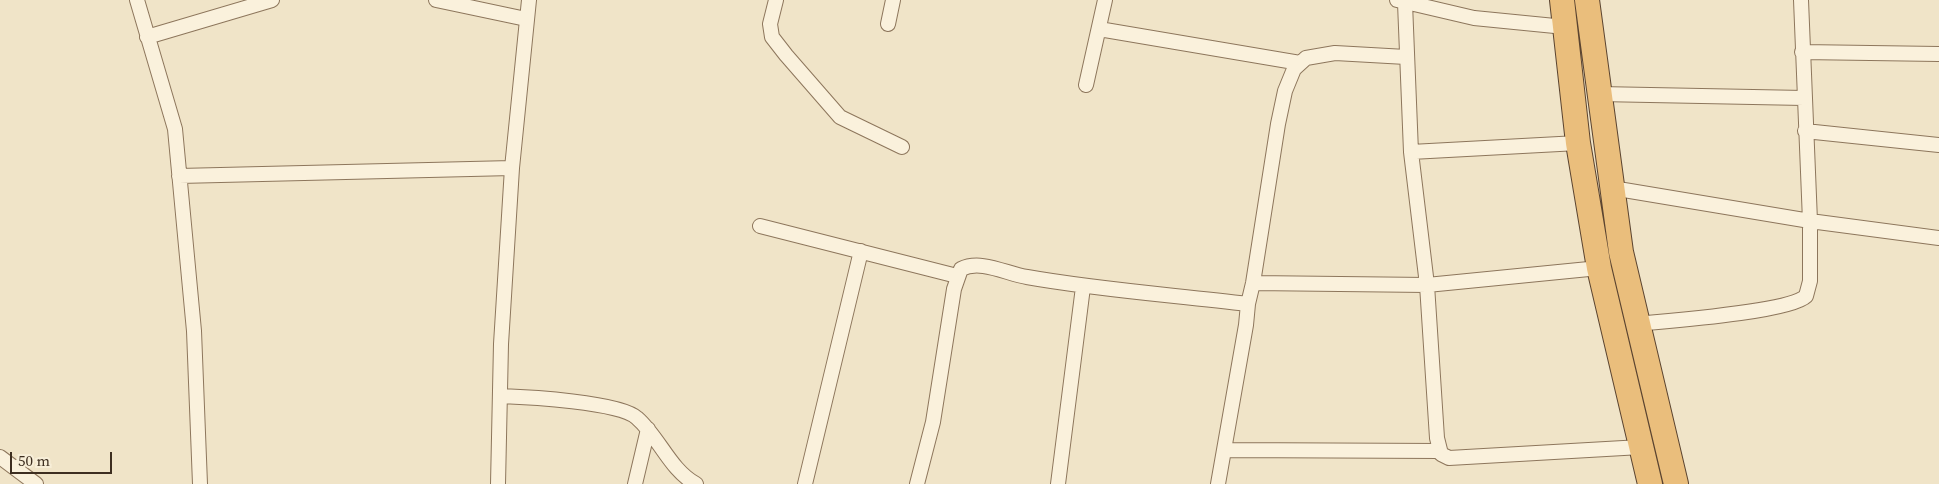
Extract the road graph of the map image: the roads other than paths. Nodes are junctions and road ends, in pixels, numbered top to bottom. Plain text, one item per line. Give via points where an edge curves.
1 (138, 0) edge
2 (272, 0) edge
3 (436, 0) edge
4 (529, 0) edge
5 (776, 0) edge
6 (893, 0) edge
7 (1105, 0) edge
8 (1562, 0) edge
9 (1588, 0) edge
10 (1801, 0) edge
11 (1400, 1) edge
12 (526, 19) junction
13 (888, 24) dead end
14 (1565, 27) junction
15 (1099, 29) junction
16 (147, 37) junction
17 (1802, 52) junction
18 (1939, 54) edge
19 (1406, 57) junction
20 (1300, 63) junction
21 (1086, 85) dead end
22 (1600, 94) junction
23 (1804, 98) junction
24 (1806, 131) junction
25 (1578, 144) junction
26 (1939, 145) edge
27 (902, 147) dead end
28 (1411, 152) junction
29 (512, 168) junction
30 (179, 176) junction
31 (1612, 188) junction
32 (1810, 221) junction
33 (760, 226) dead end
34 (1939, 238) edge
35 (861, 251) junction
36 (1600, 268) junction
37 (957, 276) junction
38 (1253, 283) junction
39 (1427, 285) junction
40 (1082, 287) junction
41 (1248, 304) junction
42 (1637, 324) junction
43 (501, 396) junction
44 (648, 429) junction
45 (1641, 447) junction
46 (1224, 450) junction
47 (1440, 451) junction
48 (0, 457) edge
49 (36, 484) edge
50 (200, 484) edge
51 (498, 484) edge
52 (635, 484) edge
53 (696, 484) edge
54 (805, 484) edge
55 (917, 484) edge
56 (1058, 484) edge
57 (1218, 484) edge
58 (1650, 484) edge
59 (1676, 484) edge

1 - 16 street
2 - 16 street
3 - 12 street
4 - 12 street
5 - 27 street via 770,24 772,37 786,55 840,117
6 - 13 street
7 - 15 street
8 - 14 highway
9 - 22 highway
10 - 17 street
11 - 14 street via 1474,18
11 - 19 street
12 - 29 street
14 - 25 highway
15 - 20 street
15 - 21 street
16 - 30 street via 175,129
17 - 18 street
17 - 23 street
19 - 20 street via 1335,53 1306,58
19 - 28 street
20 - 38 street via 1285,90
22 - 23 street
22 - 31 highway
23 - 24 street
24 - 26 street
24 - 32 street
25 - 28 street
25 - 36 highway
28 - 39 street
29 - 30 street
29 - 43 street via 501,344
30 - 50 street via 194,331
31 - 32 street
31 - 42 highway via 1621,252
32 - 34 street
32 - 42 street via 1810,286 1803,299 1766,308
33 - 35 street
35 - 37 street
35 - 54 street
36 - 39 street
36 - 45 highway
37 - 40 street via 968,265 982,266
37 - 55 street via 933,422
38 - 39 street
38 - 41 street
39 - 47 street
40 - 41 street
40 - 56 street
41 - 46 street
42 - 59 highway
43 - 44 street via 618,409 637,417
43 - 51 street
44 - 52 street
44 - 53 street via 683,475
45 - 47 street via 1448,458
45 - 58 highway
46 - 47 street
46 - 57 street
48 - 49 street

